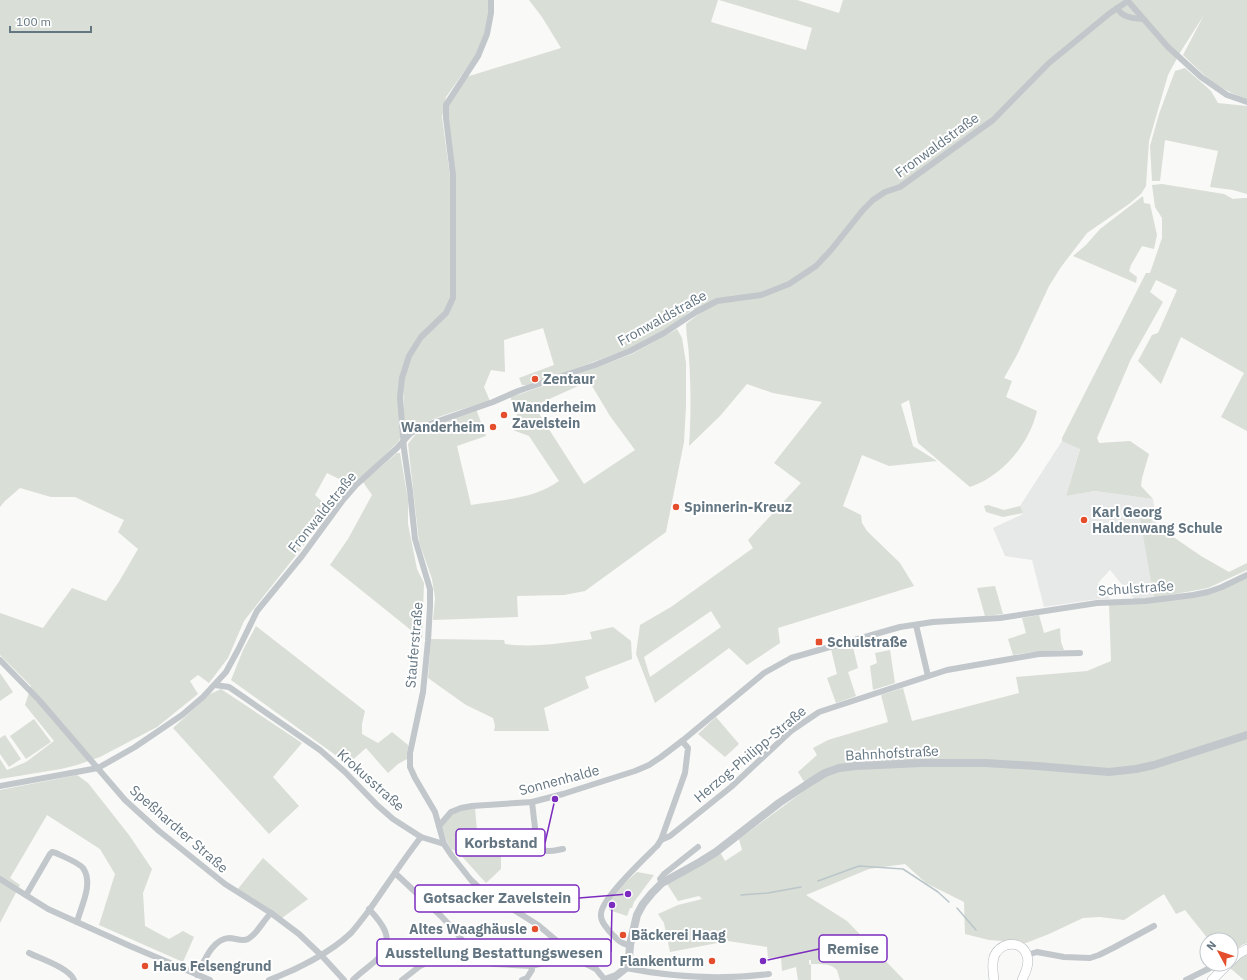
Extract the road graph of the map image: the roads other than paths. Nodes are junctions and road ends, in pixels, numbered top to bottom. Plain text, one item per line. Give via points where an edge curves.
1 (491, 0) edge
2 (1127, 1) edge
3 (1117, 8) junction
4 (1143, 20) junction
5 (1247, 102) edge
6 (403, 442) junction
7 (1247, 575) edge
8 (916, 625) junction
9 (1080, 653) dead end
10 (0, 660) edge
11 (226, 672) junction
12 (928, 676) junction
13 (215, 685) junction
14 (229, 687) junction
15 (1247, 735) edge
16 (682, 741) junction
17 (98, 768) junction
18 (0, 786) edge
19 (532, 802) junction
20 (439, 826) junction
21 (421, 837) junction
22 (661, 840) junction
23 (444, 844) junction
24 (698, 847) dead end
25 (563, 849) dead end
26 (395, 873) junction
27 (0, 879) edge
28 (662, 883) junction
29 (26, 895) junction
30 (369, 909) junction
31 (271, 913) junction
32 (77, 922) junction
33 (1154, 926) dead end
34 (630, 945) junction
35 (29, 953) dead end
36 (571, 953) junction
37 (321, 955) junction
38 (1027, 955) junction
39 (464, 958) junction
40 (531, 966) junction
41 (626, 968) junction
42 (1206, 972) edge
43 (1219, 972) edge
44 (197, 974) junction
45 (769, 974) dead end
46 (74, 980) edge
47 (210, 980) edge
48 (269, 980) edge
49 (344, 980) edge
50 (352, 980) edge
51 (402, 980) edge
52 (522, 980) edge
53 (605, 980) edge
54 (994, 980) edge
55 (1022, 980) edge
56 (1186, 980) edge
57 (1212, 980) edge

1 - 6 street, Stauferstraße via 487,34 478,56 446,105 453,175 453,298 446,313 421,337 409,356 402,378 400,398
2 - 3 street, Fronwaldstraße
2 - 4 street
3 - 4 street via 1120,14
3 - 6 street, Fronwaldstraße via 1049,63 993,120 900,187 885,192 873,200 816,266 789,284 761,294 717,301 630,351 424,426
4 - 5 street via 1201,77 1227,94
6 - 11 street, Fronwaldstraße via 351,490 257,611
6 - 20 street, Stauferstraße via 415,539 430,590 423,692 410,753 410,767 435,812
7 - 8 street, Schulstraße via 1222,587 1193,595 1146,601 1098,603 1000,618
8 - 12 street
8 - 16 street, Schulstraße via 900,627 791,658 764,673
9 - 12 street, Herzog-Philipp-Straße via 1039,654 947,670
10 - 17 street, Speßhardter Straße via 39,700
11 - 13 street, Fronwaldstraße
11 - 14 street
12 - 22 street, Herzog-Philipp-Straße via 819,712 791,731 731,788 670,836
13 - 14 street, Krokusstraße
13 - 17 street, Fronwaldstraße via 182,716
14 - 21 street, Krokusstraße via 320,750 393,818
15 - 28 street, Bahnhofstraße via 1154,765 1110,772 985,763 922,763 839,768 812,781 710,855
16 - 19 street, Sonnenhalde via 661,758 635,771
16 - 22 street via 688,748 685,773
17 - 18 street, Fronwaldstraße
17 - 31 street, Speßhardter Straße via 125,800 158,831 224,884
19 - 20 street, Sonnenhalde via 461,808 451,812
19 - 25 street via 537,844 546,852
20 - 23 street, Stauferstraße
21 - 23 street, Krokusstraße
21 - 26 street
22 - 34 street via 620,884 602,908 601,918 606,927 625,945
23 - 36 street via 471,880 485,893 528,918
24 - 28 street via 660,878
26 - 30 street
26 - 39 street via 456,932 462,940
27 - 29 street
28 - 34 street, Bahnhofstraße via 643,904
29 - 32 street via 48,909
29 - 32 street via 50,854 56,853 82,867 87,878 86,894
30 - 37 street via 351,933
30 - 50 street via 381,921 386,943 381,956
31 - 37 street, Speßhardter Straße
31 - 44 street via 248,938 229,938 216,944
32 - 44 street
33 - 38 street via 1090,958 1037,952
34 - 41 street, Bahnhofstraße
35 - 46 street via 64,970 72,975
36 - 40 street via 556,960
36 - 53 street via 596,969
37 - 48 street
37 - 49 street, Speßhardter Straße
38 - 54 main road via 1021,947 1014,944 1002,946 993,959
38 - 55 main road via 1027,966
39 - 40 street via 496,964
39 - 51 street via 447,957 430,961
40 - 52 street via 532,970 527,978
41 - 45 street via 707,977
41 - 53 street
42 - 56 street
43 - 57 main road
44 - 47 street

